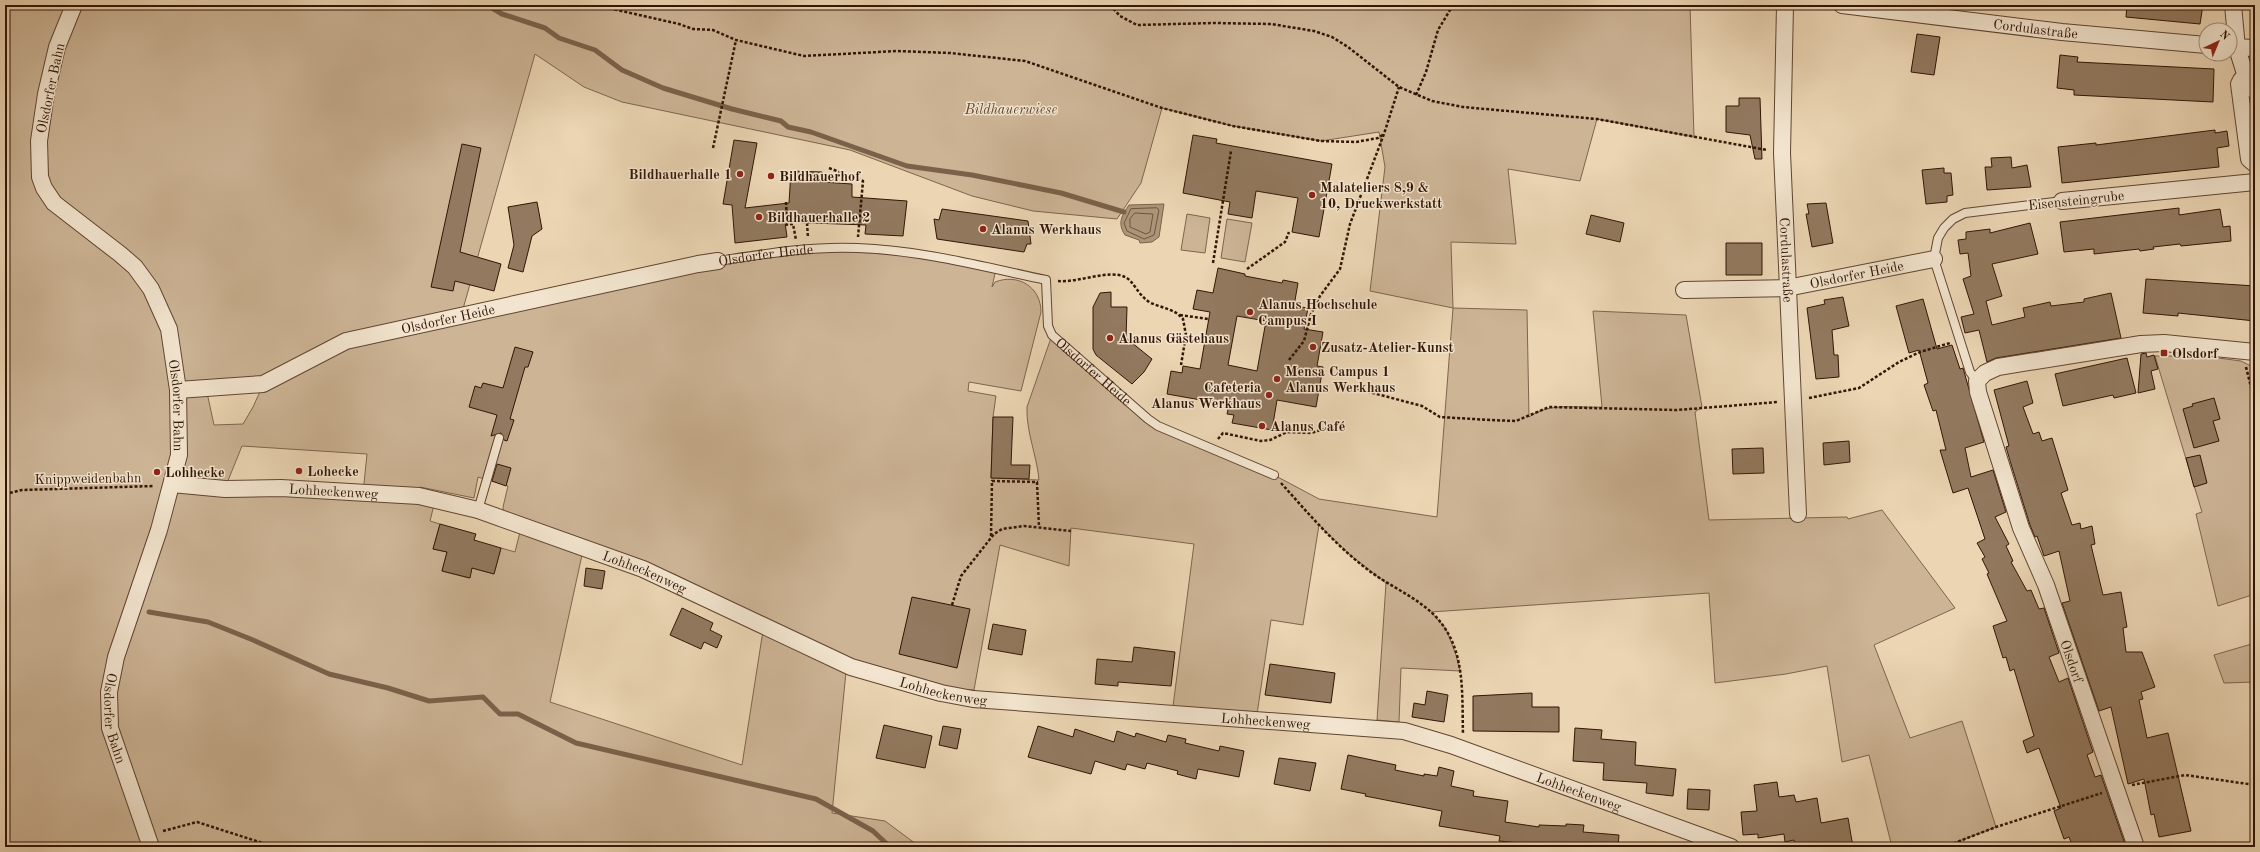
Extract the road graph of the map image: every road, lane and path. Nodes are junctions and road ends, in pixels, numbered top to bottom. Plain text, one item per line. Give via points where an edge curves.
1 (74, 5) edge
2 (595, 5) edge
3 (1110, 5) edge
4 (1453, 5) edge
5 (1785, 5) edge
6 (1842, 5) edge
7 (2233, 5) edge
8 (2233, 22) edge
9 (736, 40) junction
10 (2198, 44) edge
11 (2238, 48) edge
12 (2255, 48) edge
13 (2238, 58) edge
14 (2246, 77) junction
15 (1400, 87) junction
16 (2255, 92) edge
17 (1416, 95) junction
18 (1384, 134) junction
19 (713, 148) dead end
20 (1231, 150) dead end
21 (1782, 152) junction
22 (2255, 164) edge
23 (830, 168) dead end
24 (2255, 182) edge
25 (2062, 201) joint
26 (786, 202) dead end
27 (1289, 232) dead end
28 (857, 248) junction
29 (797, 250) junction
30 (718, 261) joint
31 (1213, 263) dead end
32 (1936, 264) junction
33 (1247, 269) dead end
34 (1046, 280) junction
35 (1787, 288) junction
36 (1684, 290) dead end
37 (1180, 315) junction
38 (1208, 319) dead end
39 (1960, 340) junction
40 (2249, 351) edge
41 (1289, 360) dead end
42 (1181, 365) dead end
43 (1977, 381) junction
44 (1343, 385) dead end
45 (178, 390) junction
46 (1792, 401) junction
47 (2255, 403) edge
48 (1331, 427) dead end
49 (499, 438) dead end
50 (1212, 448) junction
51 (1274, 475) joint
52 (172, 484) junction
53 (5, 494) edge
54 (478, 510) junction
55 (1798, 514) dead end
56 (1039, 527) junction
57 (1071, 531) dead end
58 (991, 537) junction
59 (952, 605) dead end
60 (1464, 750) junction
61 (2255, 785) edge
62 (2115, 789) junction
63 (148, 841) edge
64 (275, 847) edge
65 (1731, 847) edge
66 (1944, 847) edge
67 (2136, 847) edge

1 - 45 street, Olsdorfer Bahn via 57,48 46,94 39,141 40,176 54,203 135,267 152,289 169,329
2 - 9 path via 693,29 713,30
3 - 15 path via 1120,16 1137,25 1272,24 1332,37
4 - 17 path via 1438,30 1426,72
5 - 21 street, Cordulastraße
6 - 10 street, Cordulastraße via 2062,32
7 - 8 street
9 - 18 path via 804,56 897,51 950,53 1025,61 1162,108 1233,126 1333,142 1373,139
9 - 19 path
11 - 12 street
13 - 14 street
14 - 16 street via 2254,82
14 - 22 street via 2239,84 2249,159
15 - 17 path
15 - 18 path
17 - 21 path via 1463,107 1597,119
18 - 41 path via 1350,224 1340,269 1320,296 1311,314 1304,341
20 - 31 path
21 - 35 street, Cordulastraße
23 - 28 path via 863,181
24 - 25 street, Eisensteingrube
25 - 32 lane, Eisensteingrube via 1965,213 1953,219 1938,238
26 - 29 path via 786,225 793,224
27 - 33 path via 1285,242
28 - 29 lane, Olsdorfer Heide
28 - 34 lane, Olsdorfer Heide via 910,252
29 - 30 lane, Olsdorfer Heide
30 - 45 street, Olsdorfer Heide via 346,341 263,384
32 - 35 street, Olsdorfer Heide
32 - 39 lane
34 - 37 path via 1070,282 1112,275 1123,276 1128,278 1144,299
34 - 50 lane, Olsdorfer Heide via 1048,326 1060,344 1148,419
35 - 36 street, Olsdorfer Heide
35 - 46 street, Cordulastraße
37 - 38 path
37 - 42 path via 1186,329
39 - 43 lane via 1970,372
39 - 46 path via 1920,352 1899,362 1859,388
40 - 43 street via 2164,343 2141,344 1998,367 1985,373
40 - 47 path
43 - 62 street, Olsdorf via 1978,392 2021,528 2046,585
44 - 46 path via 1422,406 1440,417 1516,421 1548,407 1677,410
45 - 52 street, Olsdorfer Bahn via 179,455
46 - 55 street, Cordulastraße
48 - 50 path via 1311,433 1286,432 1270,440 1261,441 1223,433
49 - 54 lane
50 - 51 lane, Olsdorfer Heide
51 - 60 path via 1326,533 1350,555 1422,605 1446,629 1460,672
52 - 53 path, Knippweidenbahn via 149,487 22,490
52 - 54 street, Lohheckenweg via 225,489 281,488 419,496
52 - 63 street, Olsdorfer Bahn via 116,656 109,692 110,728
54 - 60 street, Lohheckenweg via 643,569 860,671 941,693 973,699 1101,710 1135,710 1256,721 1380,728 1419,735
56 - 57 path
56 - 58 path via 1013,526 1002,529
56 - 58 path via 1037,482 992,480
58 - 59 path via 961,576
60 - 65 street, Lohheckenweg
61 - 62 path via 2185,774
62 - 66 path via 1996,827
62 - 67 street, Olsdorf
63 - 64 path via 197,822

